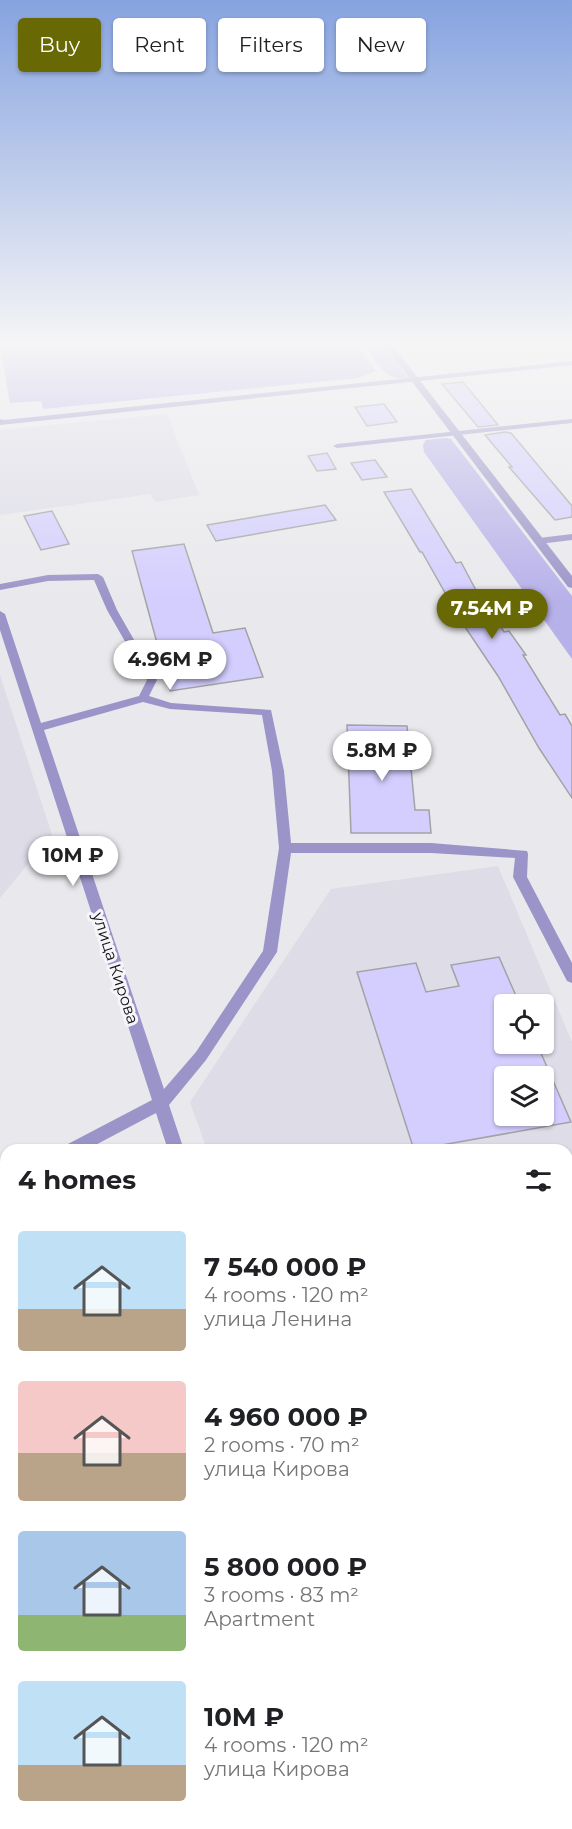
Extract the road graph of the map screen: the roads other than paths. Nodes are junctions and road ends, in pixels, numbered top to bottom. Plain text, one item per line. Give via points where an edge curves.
1 (453, 431) edge
2 (479, 431) edge
3 (455, 434) junction
4 (337, 446) dead end
5 (572, 537) edge
6 (539, 541) junction
7 (572, 584) edge
8 (0, 587) edge
9 (0, 614) edge
10 (143, 698) junction
11 (37, 728) junction
12 (285, 848) junction
13 (572, 977) edge
14 (161, 1103) junction
15 (83, 1144) edge
16 (175, 1144) edge

1 - 3 street
2 - 3 street
3 - 4 street
3 - 6 street
5 - 6 street
6 - 7 street
8 - 10 street via 48,578 98,577 112,610 153,680
9 - 11 street, улица Кирова
10 - 11 street
10 - 12 street via 170,706 267,712 278,771
11 - 14 street, улица Кирова
12 - 13 street via 431,848 522,854 520,876
12 - 14 street via 270,952 201,1056
14 - 15 street
14 - 16 street, улица Кирова

